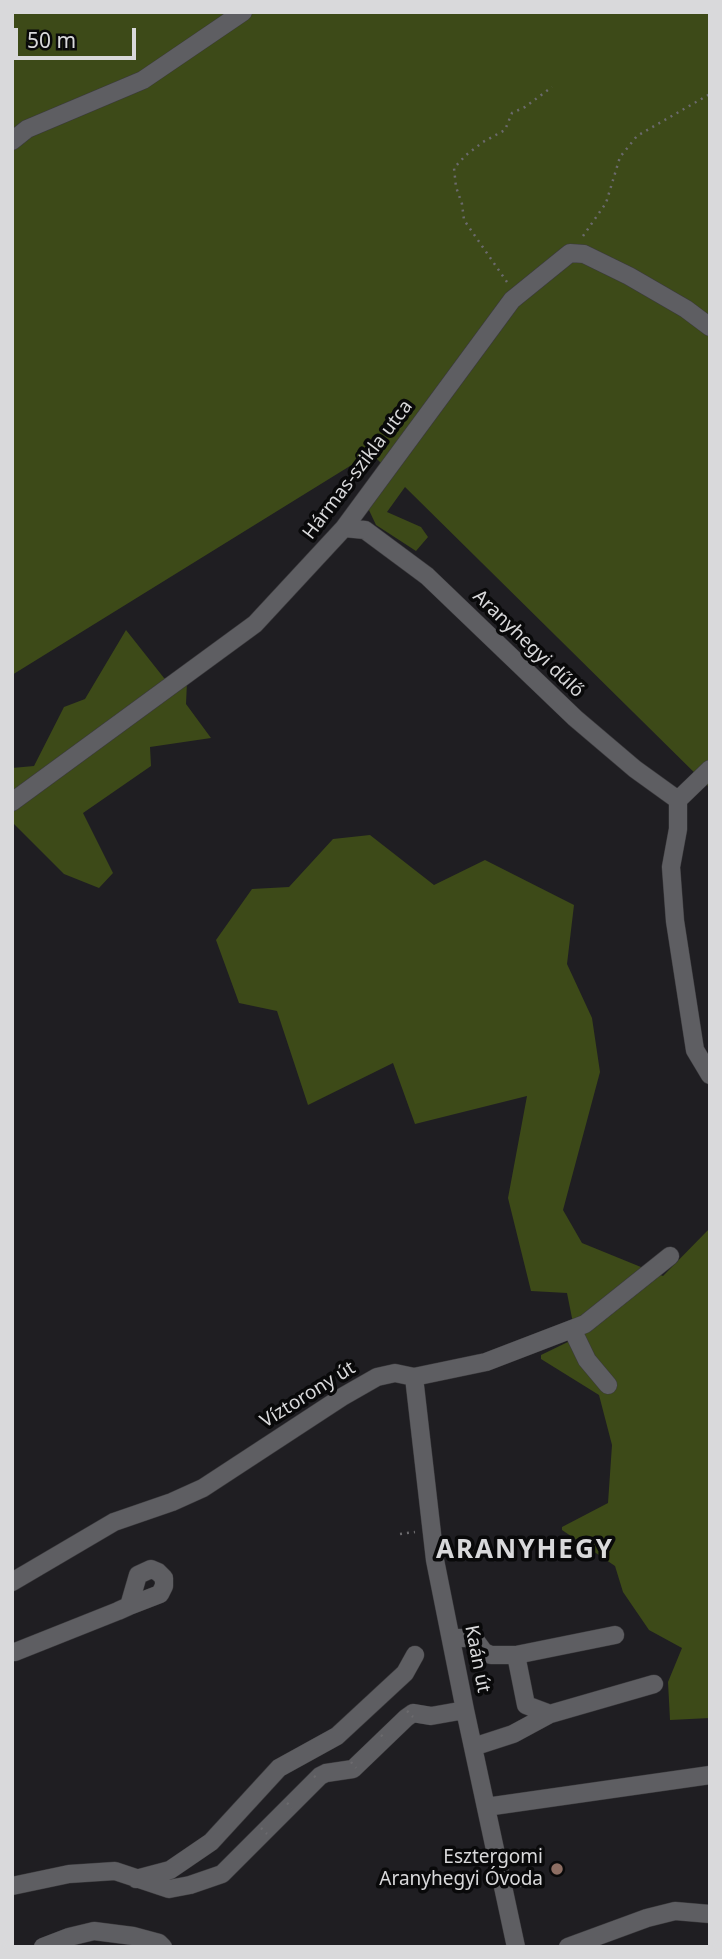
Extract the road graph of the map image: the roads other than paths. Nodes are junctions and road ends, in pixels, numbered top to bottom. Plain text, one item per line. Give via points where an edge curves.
1 (243, 12) edge
2 (12, 141) edge
3 (710, 327) edge
4 (344, 528) junction
5 (710, 769) edge
6 (678, 800) junction
7 (12, 802) edge
8 (710, 1075) edge
9 (670, 1256) dead end
10 (578, 1326) junction
11 (414, 1377) junction
12 (608, 1385) dead end
13 (12, 1582) edge
14 (129, 1606) dead end
15 (615, 1634) dead end
16 (451, 1638) junction
17 (12, 1652) edge
18 (415, 1655) dead end
19 (516, 1655) junction
20 (654, 1684) dead end
21 (465, 1710) junction
22 (550, 1714) junction
23 (473, 1747) junction
24 (710, 1775) edge
25 (486, 1807) junction
26 (136, 1879) junction
27 (12, 1886) edge
28 (710, 1914) edge
29 (43, 1947) edge
30 (163, 1947) edge
31 (516, 1947) edge
32 (568, 1947) edge

1 - 2 street via 143,80 27,129
3 - 4 street, Hármas-szikla utca via 629,276 584,254 570,253 512,300
4 - 6 street, Aranyhegyi dűlő via 365,530 428,576 575,718
4 - 7 street, Hármas-szikla utca via 255,625
5 - 6 street
6 - 8 street via 671,867 675,921 695,1050
9 - 10 street, Víztorony út
10 - 11 street, Víztorony út via 486,1362
10 - 12 street via 587,1360
11 - 13 street, Víztorony út via 396,1373 377,1377 203,1488 114,1522
11 - 16 street, Kaán út via 435,1560
14 - 17 street
15 - 19 street
16 - 19 street via 476,1641 491,1655
16 - 21 street, Kaán út
18 - 26 street via 405,1673 337,1736 279,1768 211,1842 170,1870
19 - 22 street via 526,1705
20 - 22 street
21 - 23 street, Kaán út
21 - 26 street via 431,1716 413,1713 353,1769 320,1776 222,1874 169,1889
22 - 23 street via 513,1734
23 - 25 street, Kaán út
24 - 25 street
25 - 31 street, Kaán út
26 - 27 street via 115,1871 69,1874
28 - 32 street via 676,1911
29 - 30 street via 93,1931 133,1936

